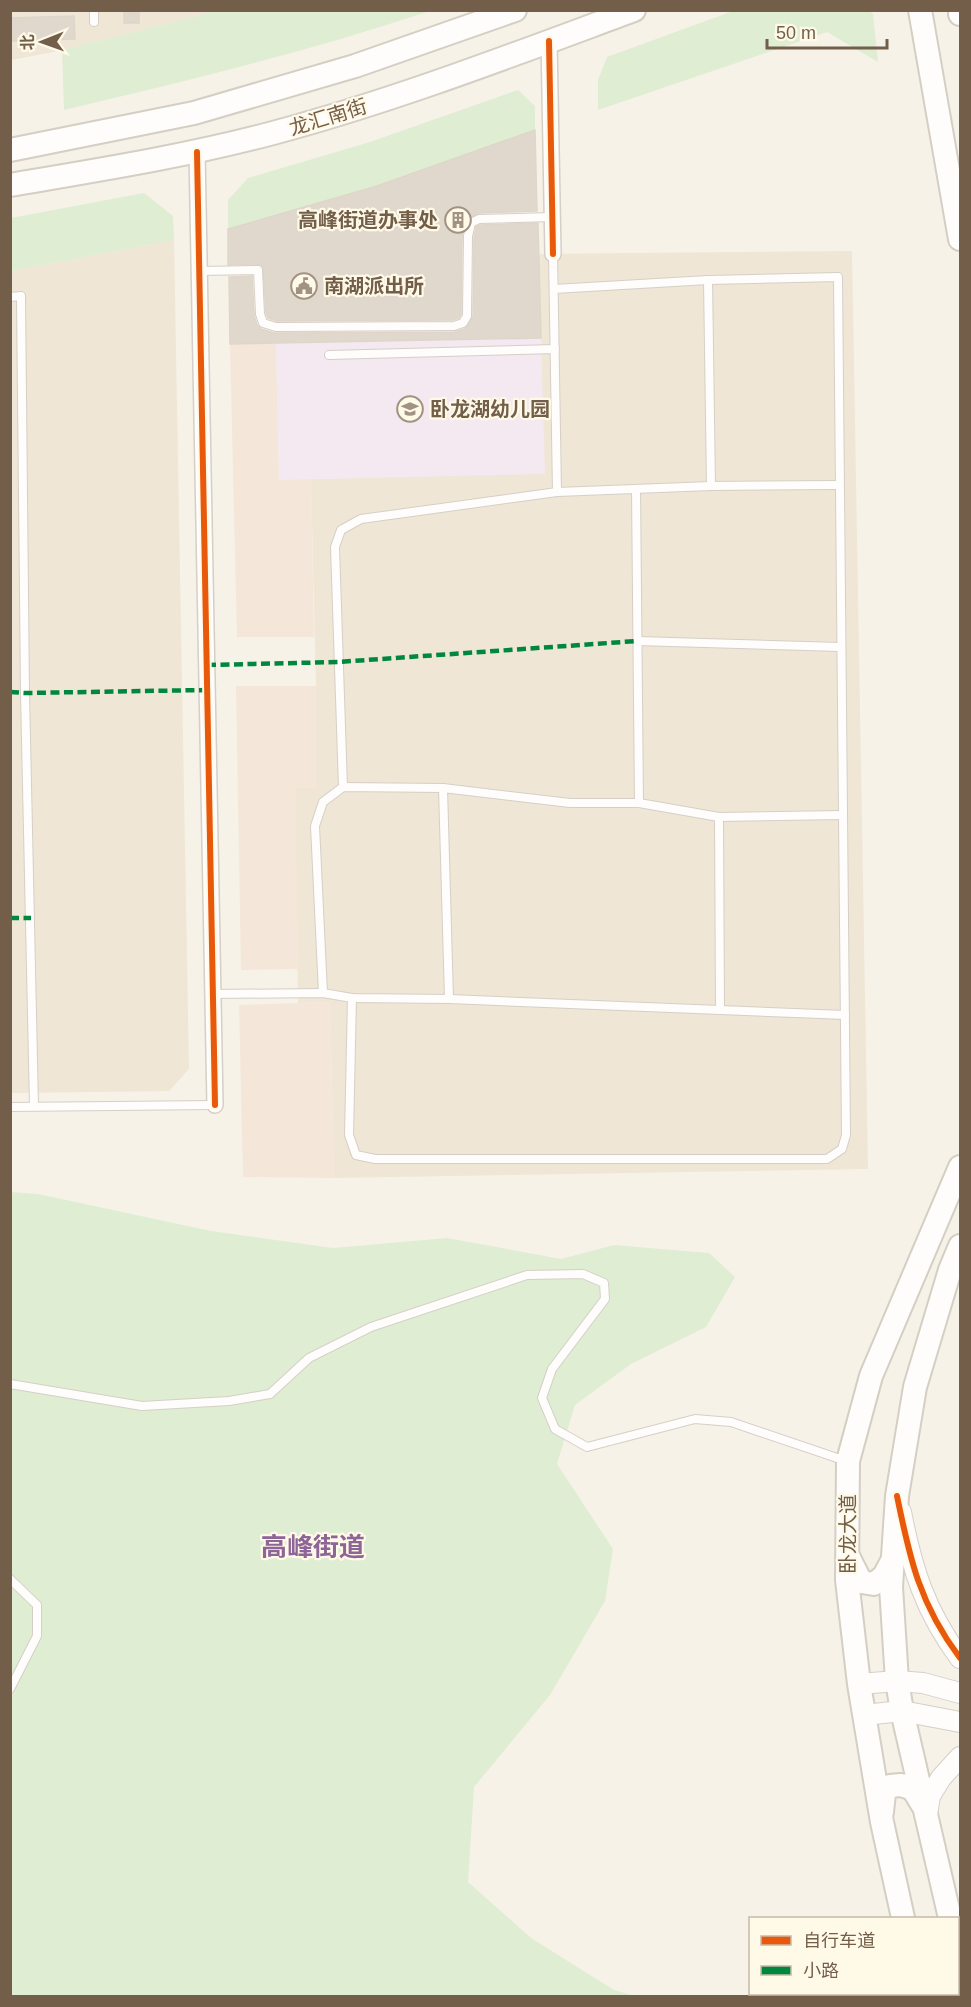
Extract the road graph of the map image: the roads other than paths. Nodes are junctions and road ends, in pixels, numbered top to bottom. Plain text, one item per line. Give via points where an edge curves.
1 (94, 10) edge
2 (515, 10) edge
3 (634, 10) edge
4 (920, 12) edge
5 (94, 22) dead end
6 (549, 41) junction
7 (10, 150) edge
8 (198, 152) junction
9 (10, 185) edge
10 (552, 218) junction
11 (960, 239) edge
12 (553, 254) joint
13 (200, 271) junction
14 (708, 280) junction
15 (554, 288) junction
16 (10, 297) edge
17 (555, 349) junction
18 (329, 355) dead end
19 (839, 485) junction
20 (711, 486) junction
21 (636, 489) junction
22 (557, 492) junction
23 (637, 642) junction
24 (840, 647) junction
25 (343, 787) junction
26 (443, 788) junction
27 (639, 802) junction
28 (843, 815) junction
29 (719, 817) junction
30 (323, 993) junction
31 (213, 994) junction
32 (352, 998) junction
33 (449, 999) junction
34 (720, 1010) junction
35 (845, 1015) junction
36 (34, 1106) junction
37 (215, 1106) joint
38 (10, 1107) edge
39 (960, 1167) edge
40 (960, 1246) edge
41 (10, 1384) edge
42 (848, 1461) junction
43 (897, 1496) junction
44 (847, 1554) junction
45 (892, 1561) junction
46 (10, 1579) edge
47 (960, 1658) edge
48 (897, 1681) junction
49 (859, 1684) junction
50 (10, 1689) edge
51 (960, 1693) edge
52 (902, 1711) junction
53 (864, 1715) junction
54 (960, 1722) edge
55 (960, 1757) edge
56 (925, 1815) junction
57 (882, 1822) junction
58 (903, 1917) edge
59 (950, 1917) edge

1 - 5 lane
2 - 7 main road, 龙汇南街 via 355,66 194,113
3 - 6 main road, 龙汇南街
4 - 11 main road
6 - 8 main road, 龙汇南街 via 369,104
6 - 10 street
8 - 9 main road, 龙汇南街
8 - 13 street
10 - 12 street
10 - 13 lane via 479,219 471,223 467,316 464,323 454,326 276,327 263,323 260,314 258,270
12 - 15 lane
13 - 31 street
14 - 15 lane
14 - 19 lane via 838,277
14 - 20 lane
15 - 17 lane
16 - 36 lane via 21,296
17 - 18 lane
17 - 22 lane
19 - 20 lane
19 - 24 lane
20 - 21 lane
21 - 22 lane
21 - 23 lane
22 - 25 lane via 361,519 341,530 335,547
23 - 24 lane
23 - 27 lane
24 - 28 lane
25 - 26 lane
25 - 30 lane via 323,802 315,825
26 - 27 lane via 570,803
26 - 33 lane
27 - 29 lane
28 - 29 lane
28 - 35 lane
29 - 34 lane
30 - 31 lane
30 - 32 lane
31 - 37 street
32 - 33 lane
32 - 35 lane via 349,1135 356,1155 375,1159 827,1159 842,1149 846,1135
33 - 34 lane
34 - 35 lane
36 - 37 lane
36 - 38 lane
39 - 42 main road, 卧龙大道 via 871,1376
40 - 43 main road via 915,1387
41 - 42 lane via 142,1406 229,1401 270,1394 309,1358 371,1327 527,1275 583,1274 604,1283 605,1299 552,1369 542,1398 555,1429 587,1447 696,1419 731,1422
42 - 44 main road, 卧龙大道
43 - 45 main road
43 - 47 street via 911,1562 924,1598
44 - 45 main road via 861,1582 874,1584
44 - 49 main road, 卧龙大道
45 - 48 main road
46 - 50 lane via 37,1605 37,1636
48 - 49 street
48 - 51 street
48 - 52 main road
49 - 53 main road, 卧龙大道
52 - 53 street
52 - 54 street
52 - 56 main road
53 - 57 main road, 卧龙大道
55 - 56 street via 930,1796
56 - 57 main road via 913,1789 891,1786 884,1793
56 - 59 main road
57 - 58 main road, 卧龙大道

